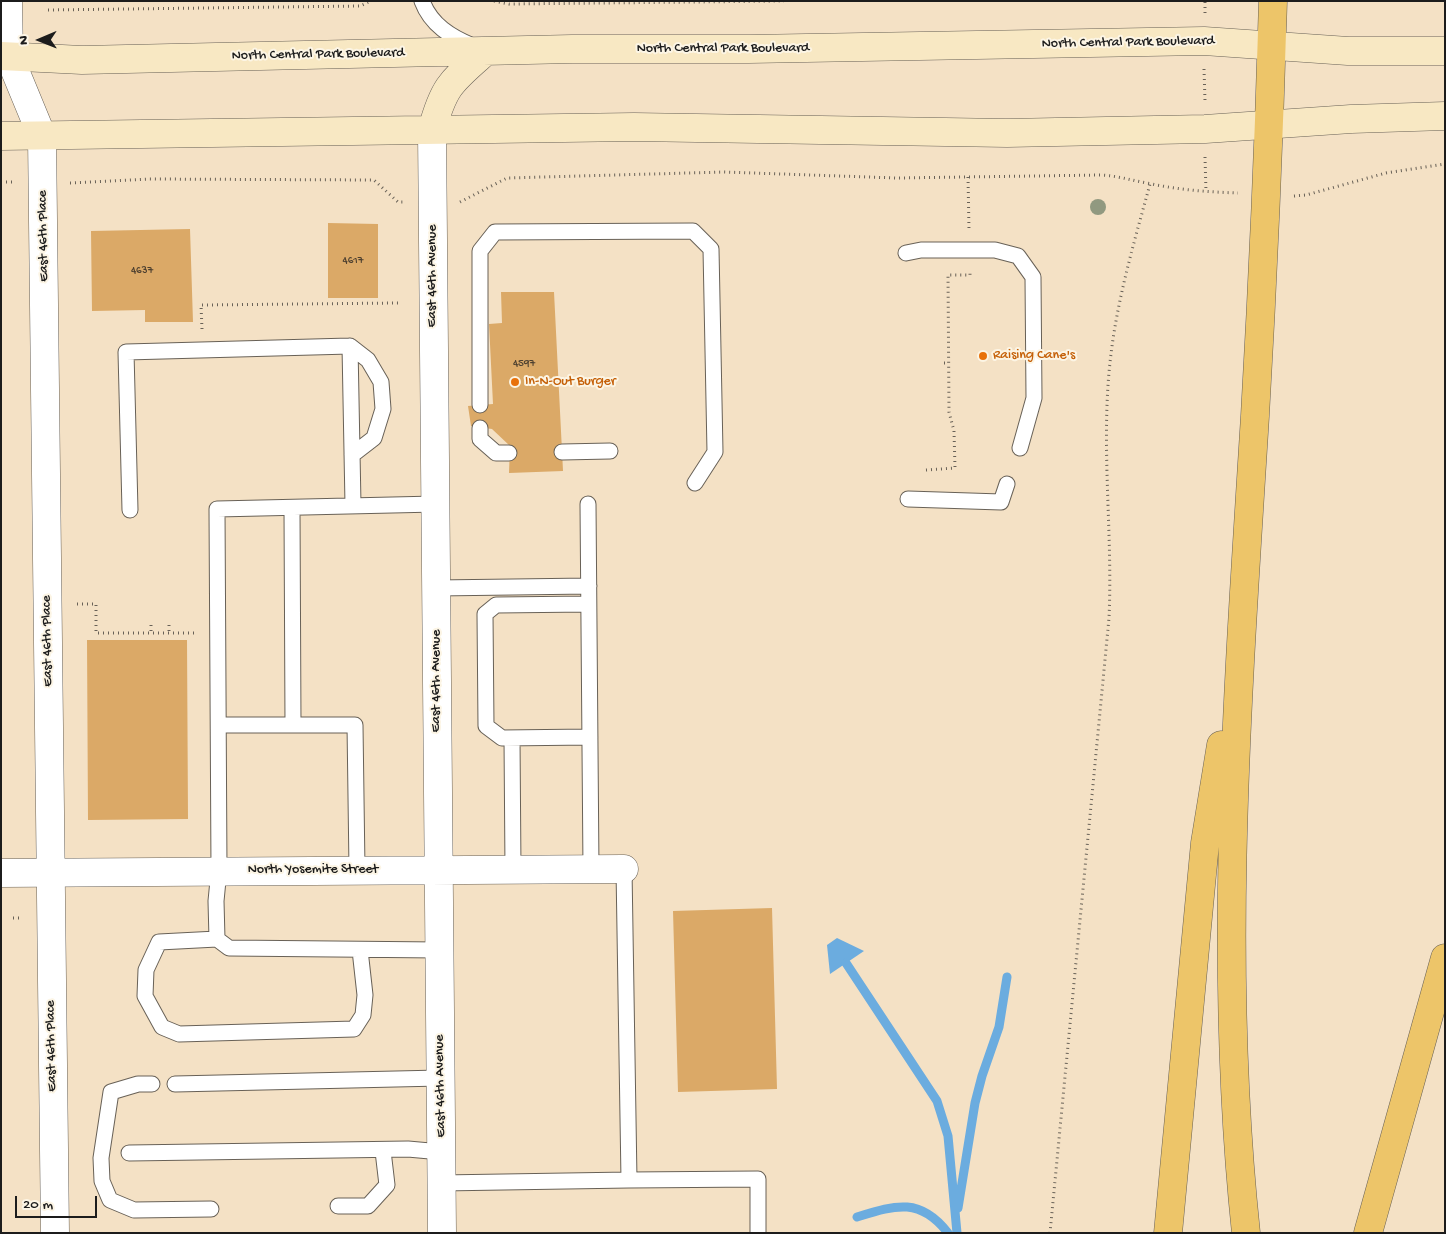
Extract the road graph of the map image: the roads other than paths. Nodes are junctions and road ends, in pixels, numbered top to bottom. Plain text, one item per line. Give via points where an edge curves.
1 (8, 1) edge
2 (422, 1) edge
3 (1273, 1) edge
4 (1272, 46) junction
5 (486, 51) junction
6 (1445, 51) edge
7 (5, 56) edge
8 (1, 84) edge
9 (1445, 116) edge
10 (1268, 126) junction
11 (432, 130) junction
12 (1, 136) edge
13 (42, 136) junction
14 (906, 253) dead end
15 (350, 346) junction
16 (480, 405) dead end
17 (480, 428) dead end
18 (1020, 448) dead end
19 (610, 451) dead end
20 (562, 452) dead end
21 (509, 453) dead end
22 (352, 455) junction
23 (695, 483) dead end
24 (1007, 484) dead end
25 (908, 499) dead end
26 (436, 504) junction
27 (588, 504) dead end
28 (352, 505) junction
29 (292, 509) junction
30 (130, 510) dead end
31 (589, 586) junction
32 (436, 588) junction
33 (588, 604) junction
34 (1240, 630) junction
35 (219, 725) junction
36 (293, 725) junction
37 (590, 736) junction
38 (512, 738) junction
39 (357, 869) junction
40 (439, 869) junction
41 (624, 869) joint
42 (219, 870) junction
43 (513, 870) junction
44 (591, 870) junction
45 (1, 873) edge
46 (50, 873) junction
47 (217, 939) junction
48 (360, 950) junction
49 (439, 950) junction
50 (1445, 958) edge
51 (440, 1078) junction
52 (152, 1084) dead end
53 (175, 1084) dead end
54 (383, 1151) junction
55 (441, 1152) junction
56 (129, 1153) dead end
57 (628, 1180) junction
58 (441, 1183) junction
59 (338, 1206) dead end
60 (211, 1208) dead end
61 (1246, 1232) edge
62 (55, 1233) edge
63 (442, 1233) edge
64 (758, 1233) edge
65 (1168, 1233) edge
66 (1368, 1233) edge

1 - 7 street, East 46th Place
2 - 5 lane via 434,22 446,32
3 - 4 highway
4 - 5 main road, North Central Park Boulevard via 1204,41
4 - 6 main road, North Central Park Boulevard via 1348,51
4 - 10 highway
5 - 7 main road, North Central Park Boulevard via 82,60
5 - 11 main road via 447,88
7 - 8 street, East 46th Place
7 - 13 street, East 46th Place
9 - 10 main road
10 - 11 main road via 980,133 634,127
10 - 34 highway via 1255,414
11 - 13 main road
11 - 26 street, East 46th Avenue
12 - 13 main road
13 - 46 street, East 46th Place
14 - 18 lane via 994,250 1018,256 1033,277 1034,398
15 - 22 lane
15 - 22 lane via 368,360 381,382 383,409 374,438
15 - 30 lane via 126,352
16 - 23 lane via 480,251 495,232 693,231 711,249 715,452
17 - 21 lane via 480,439 496,453
19 - 20 lane
22 - 28 lane
24 - 25 lane via 1001,502
26 - 28 lane
26 - 32 street, East 46th Avenue
27 - 31 lane
28 - 29 lane
29 - 35 lane via 217,509
29 - 36 lane
31 - 32 lane
31 - 33 lane
32 - 40 street, East 46th Avenue
33 - 37 lane
33 - 38 lane via 496,606 485,614 486,726 502,738
34 - 61 highway via 1231,954 1233,1066
34 - 65 highway via 1205,843
35 - 36 lane
35 - 42 lane
36 - 39 lane via 355,725
37 - 38 lane
37 - 44 lane
38 - 43 lane
39 - 40 street, North Yosemite Street
39 - 42 street, North Yosemite Street
40 - 43 street, North Yosemite Street
40 - 49 street, East 46th Avenue
41 - 44 street, North Yosemite Street
41 - 57 lane
42 - 46 street, North Yosemite Street
42 - 47 lane
43 - 44 street, North Yosemite Street
45 - 46 street, North Yosemite Street
46 - 62 street, East 46th Place
47 - 48 lane via 229,948
47 - 48 lane via 159,942 146,970 145,996 162,1027 179,1034 354,1029 363,1015 365,995
48 - 49 lane
49 - 51 street, East 46th Avenue
50 - 66 highway
51 - 53 lane
51 - 55 street, East 46th Avenue
52 - 60 lane via 138,1084 110,1092 101,1158 102,1181 110,1200 134,1210
54 - 55 lane
54 - 56 lane
54 - 59 lane via 388,1185 368,1206
55 - 58 street, East 46th Avenue
57 - 58 lane
57 - 64 lane via 758,1179
58 - 63 street, East 46th Avenue

